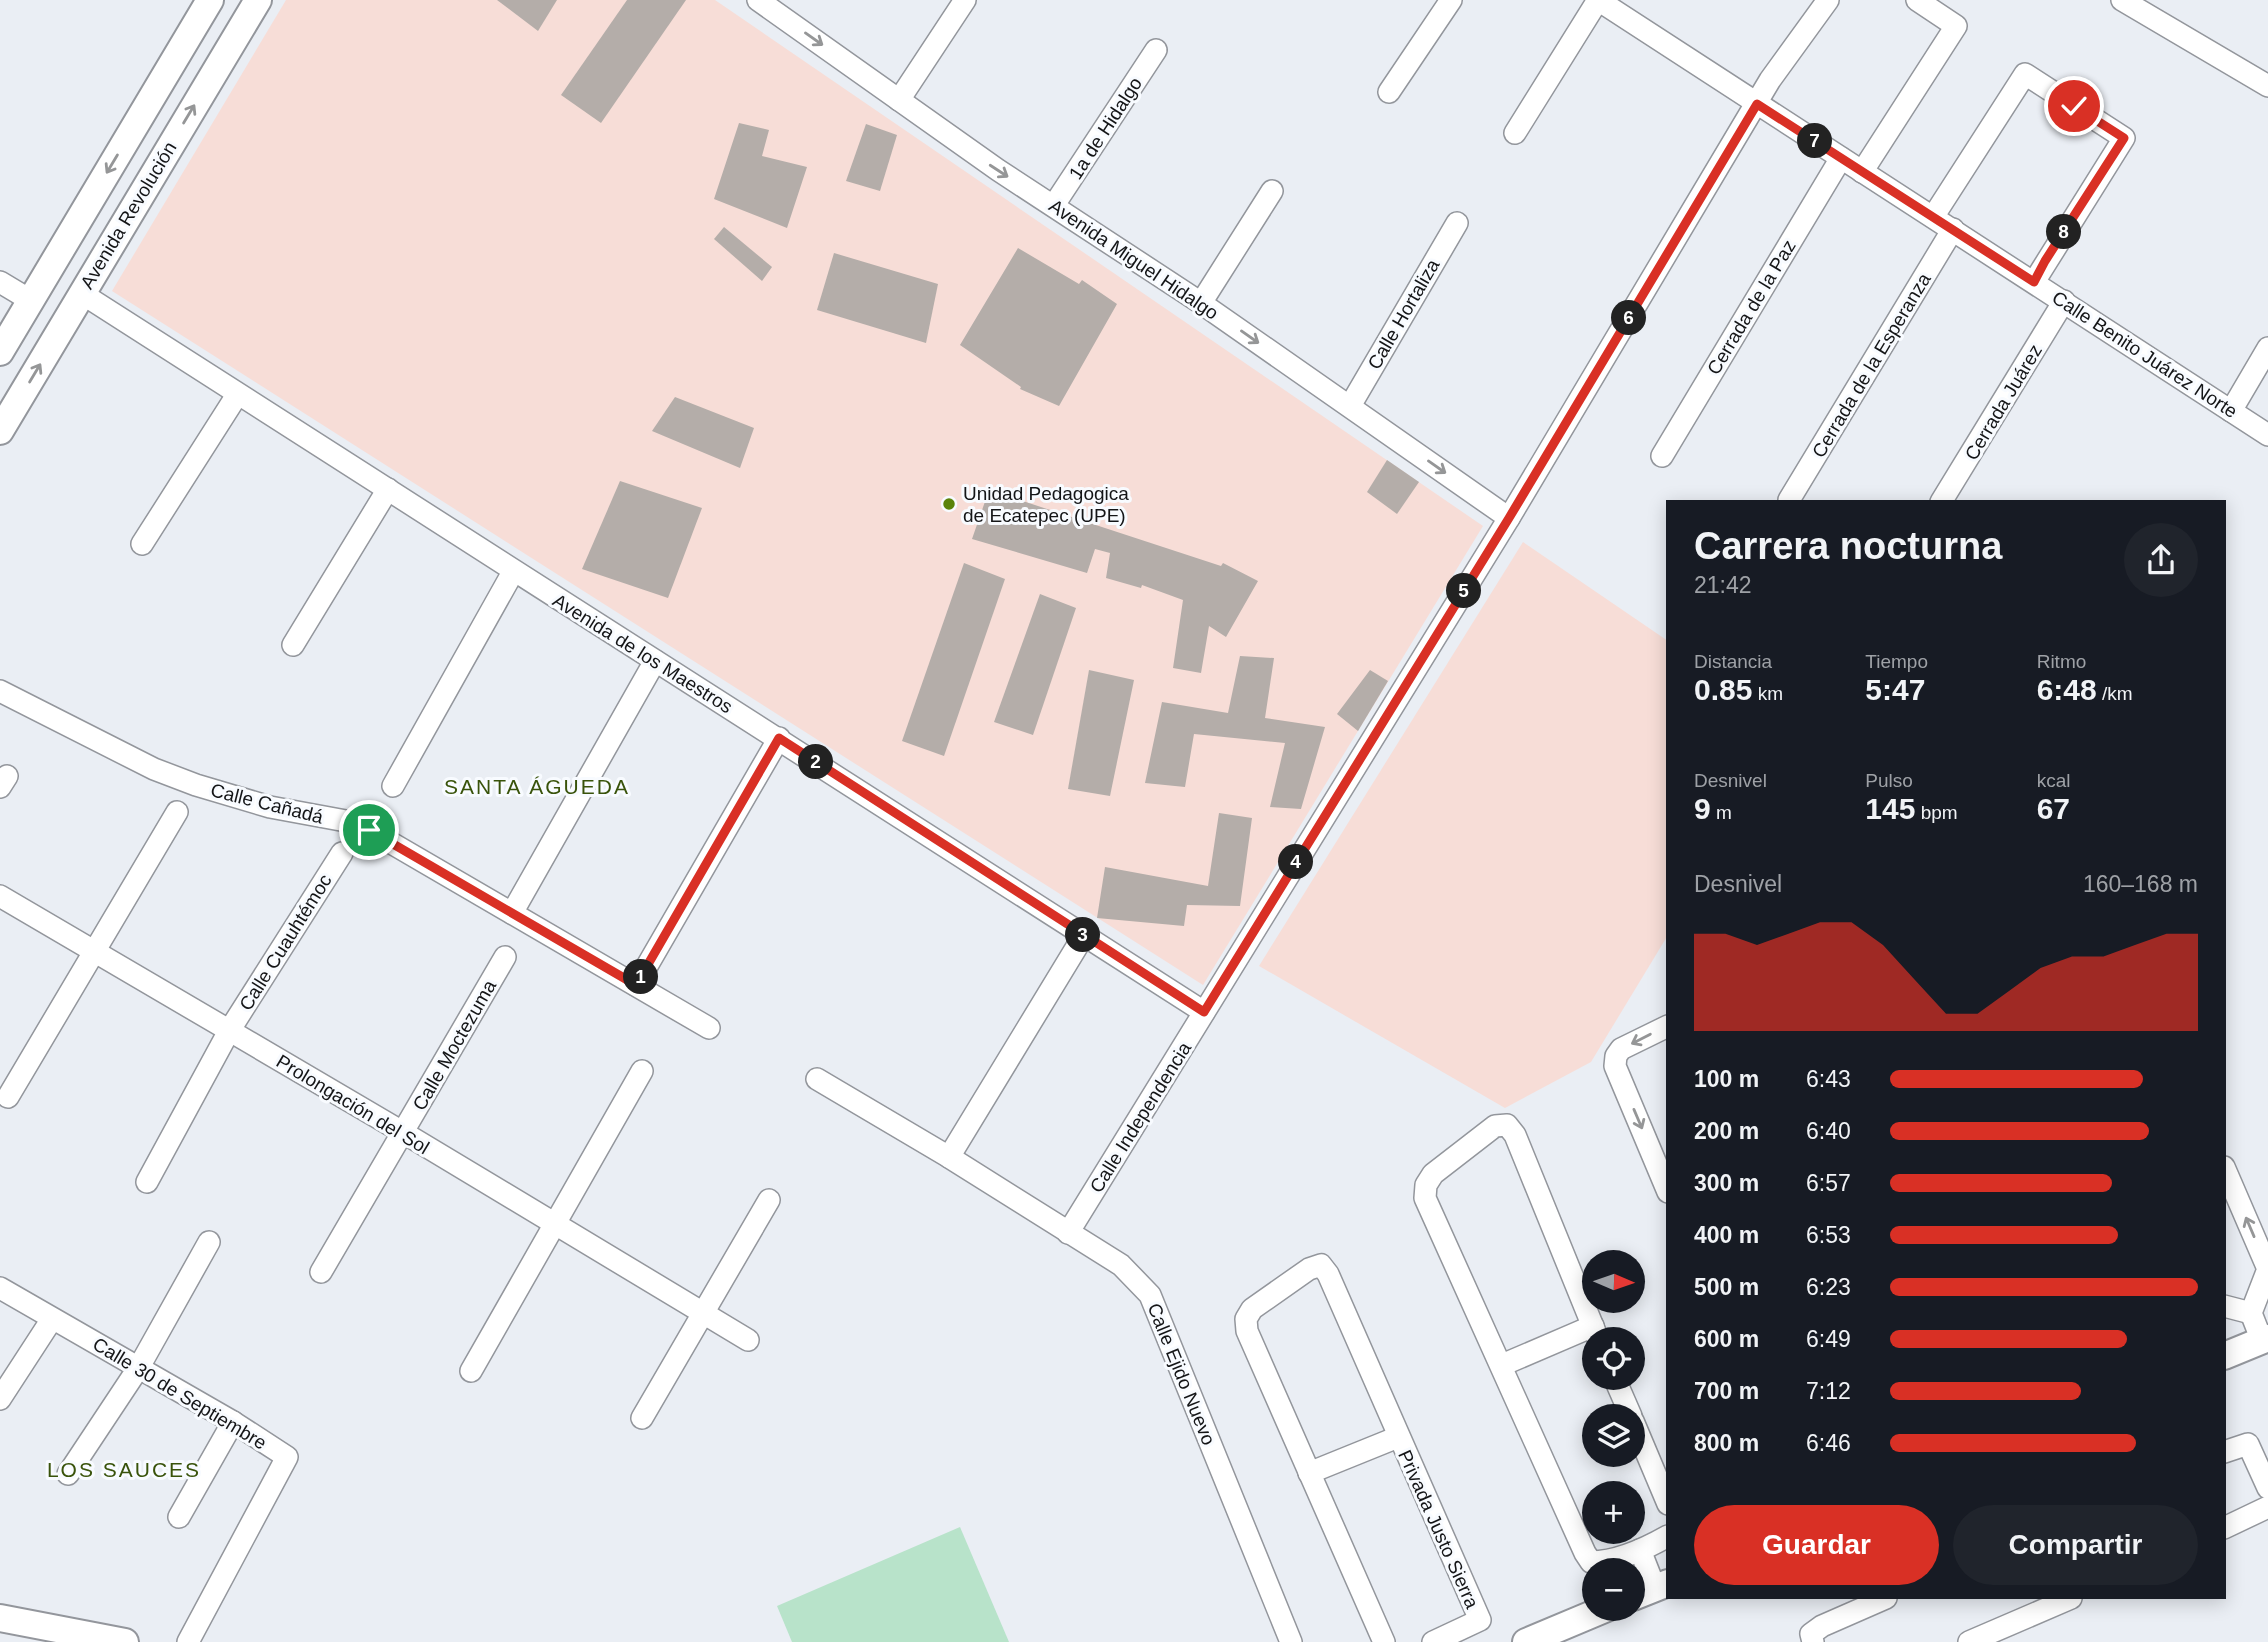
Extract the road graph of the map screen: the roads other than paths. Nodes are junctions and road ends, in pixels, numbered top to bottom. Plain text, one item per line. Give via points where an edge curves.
1 (210, 0) edge
2 (258, 0) edge
3 (758, 0) edge
4 (965, 0) edge
5 (1451, 0) edge
6 (1598, 0) edge
7 (1828, 0) edge
8 (1917, 0) edge
9 (2122, 0) edge
10 (1156, 50) dead end
11 (2268, 86) edge
12 (1389, 92) dead end
13 (899, 100) junction
14 (1757, 104) junction
15 (1515, 133) dead end
16 (1841, 158) junction
17 (1862, 172) junction
18 (1272, 191) dead end
19 (1054, 205) junction
20 (1933, 217) junction
21 (1457, 223) dead end
22 (1953, 229) junction
23 (0, 282) edge
24 (2034, 282) junction
25 (81, 293) junction
26 (30, 300) junction
27 (2064, 301) junction
28 (1201, 303) junction
29 (2268, 348) edge
30 (0, 352) edge
31 (237, 395) junction
32 (1350, 406) junction
33 (2231, 411) junction
34 (0, 431) edge
35 (2268, 435) edge
36 (1662, 456) dead end
37 (388, 489) junction
38 (1789, 500) dead end
39 (1942, 500) edge
40 (1509, 518) junction
41 (142, 544) dead end
42 (513, 572) junction
43 (293, 646) dead end
44 (655, 662) junction
45 (0, 691) edge
46 (779, 738) junction
47 (393, 786) dead end
48 (177, 812) dead end
49 (342, 853) dead end
50 (0, 896) edge
51 (512, 913) junction
52 (1084, 935) junction
53 (94, 952) junction
54 (505, 957) dead end
55 (636, 985) junction
56 (1204, 1012) junction
57 (1666, 1027) edge
58 (709, 1028) dead end
59 (229, 1031) junction
60 (642, 1071) dead end
61 (817, 1079) dead end
62 (8, 1097) dead end
63 (404, 1133) junction
64 (949, 1157) junction
65 (2226, 1172) edge
66 (147, 1182) dead end
67 (1666, 1187) edge
68 (769, 1200) dead end
69 (554, 1225) junction
70 (1068, 1233) junction
71 (209, 1242) dead end
72 (321, 1272) dead end
73 (0, 1288) edge
74 (2226, 1307) edge
75 (2251, 1313) junction
76 (703, 1315) junction
77 (52, 1319) junction
78 (1593, 1327) edge
79 (1582, 1337) edge
80 (2265, 1339) edge
81 (747, 1340) dead end
82 (2226, 1355) edge
83 (1502, 1365) junction
84 (139, 1367) junction
85 (471, 1371) dead end
86 (0, 1399) edge
87 (642, 1418) dead end
88 (233, 1422) junction
89 (1398, 1437) junction
90 (1645, 1449) edge
91 (2226, 1451) edge
92 (1309, 1473) junction
93 (68, 1474) dead end
94 (2268, 1488) edge
95 (1666, 1499) edge
96 (2268, 1507) edge
97 (178, 1517) dead end
98 (2226, 1527) edge
99 (1666, 1537) edge
100 (1640, 1550) junction
101 (1652, 1589) edge
102 (1884, 1599) edge
103 (2066, 1599) edge
104 (0, 1618) edge
105 (1582, 1618) edge
106 (1438, 1641) edge
107 (125, 1642) edge
108 (187, 1642) edge
109 (1291, 1642) edge
110 (1384, 1642) edge
111 (1526, 1642) edge
112 (1813, 1642) edge
113 (1969, 1642) edge

1 -> 26 main road, Avenida Revolución
25 -> 2 main road, Avenida Revolución
3 -> 13 street, Avenida Miguel Hidalgo
4 - 13 street
5 - 12 street
6 - 14 street, Calle Benito Juárez Norte
6 - 15 street
7 - 14 street, Calle Independencia
8 - 17 street via 1956,26
9 - 11 street
10 - 19 street, 1a de Hidalgo
13 -> 19 street, Avenida Miguel Hidalgo
14 - 16 street, Calle Benito Juárez Norte
14 - 40 street, Calle Independencia
16 - 17 street, Calle Benito Juárez Norte
16 - 36 street, Cerrada de la Paz
17 - 20 street, Calle Benito Juárez Norte
18 - 28 street
19 - 28 street, Avenida Miguel Hidalgo
20 - 22 street, Calle Benito Juárez Norte
20 - 24 street via 2025,74 2124,138
21 - 32 street, Calle Hortaliza
22 - 24 street, Calle Benito Juárez Norte
22 - 38 street, Cerrada de la Esperanza
23 - 26 street
24 - 27 street, Calle Benito Juárez Norte
25 - 31 street, Avenida de los Maestros
34 -> 25 main road, Avenida Revolución
26 - 30 main road, Avenida Revolución
27 - 33 street, Calle Benito Juárez Norte
27 - 39 street, Cerrada Juárez
28 -> 32 street, Avenida Miguel Hidalgo
29 - 33 street
31 - 37 street, Avenida de los Maestros
31 - 41 street
32 -> 40 street, Avenida Miguel Hidalgo
33 - 35 street, Calle Benito Juárez Norte
37 - 42 street, Avenida de los Maestros
37 - 43 street
40 - 56 street, Calle Independencia
42 - 44 street, Avenida de los Maestros
42 - 47 street
44 - 46 street, Avenida de los Maestros
44 - 51 street
45 - 51 street, Calle Cañadá via 154,769 196,785 369,830
46 - 52 street, Avenida de los Maestros
46 - 55 street
48 - 53 street
49 - 59 street, Calle Cuauhtémoc
50 - 53 street, Prolongación del Sol
51 - 55 street, Calle Cañadá
52 - 56 street, Avenida de los Maestros
52 - 64 street
53 - 59 street, Prolongación del Sol
53 - 62 street
54 - 63 street, Calle Moctezuma
55 - 58 street, Calle Cañadá
56 - 70 street, Calle Independencia
57 -> 67 street via 1621,1049 1615,1066
59 - 63 street, Prolongación del Sol
59 - 66 street, Calle Cuauhtémoc
60 - 69 street
61 - 64 street, Calle Ejido Nuevo
63 - 69 street, Prolongación del Sol
63 - 72 street, Calle Moctezuma
64 - 70 street, Calle Ejido Nuevo
75 -> 65 street via 2267,1269
68 - 76 street
69 - 76 street, Prolongación del Sol
69 - 85 street
70 - 109 street, Calle Ejido Nuevo via 1121,1265 1150,1296
71 - 84 street
73 - 77 street, Calle 30 de Septiembre
74 - 75 street
75 - 80 street
76 - 81 street, Prolongación del Sol
76 - 87 street
77 - 84 street, Calle 30 de Septiembre
77 - 86 street
78 - 83 street via 1515,1135 1507,1125 1495,1126 1433,1174 1425,1198
79 - 83 street
80 - 82 main road
83 - 100 street via 1591,1562
84 - 88 street, Calle 30 de Septiembre
84 - 93 street
88 - 97 street
88 - 108 street, Calle 30 de Septiembre via 287,1457
89 - 92 street, Privada Justo Sierra
89 - 92 street, Privada Justo Sierra via 1328,1274 1321,1265 1309,1269 1252,1309 1246,1319 1247,1331
89 - 106 street, Privada Justo Sierra via 1479,1620
90 - 95 street
91 - 94 street via 2248,1444
92 - 110 street, Privada Justo Sierra
96 - 98 street
99 - 100 street
100 - 101 street
102 - 112 street via 1822,1626 1811,1634
103 - 113 street
104 - 107 main road
105 - 111 main road

